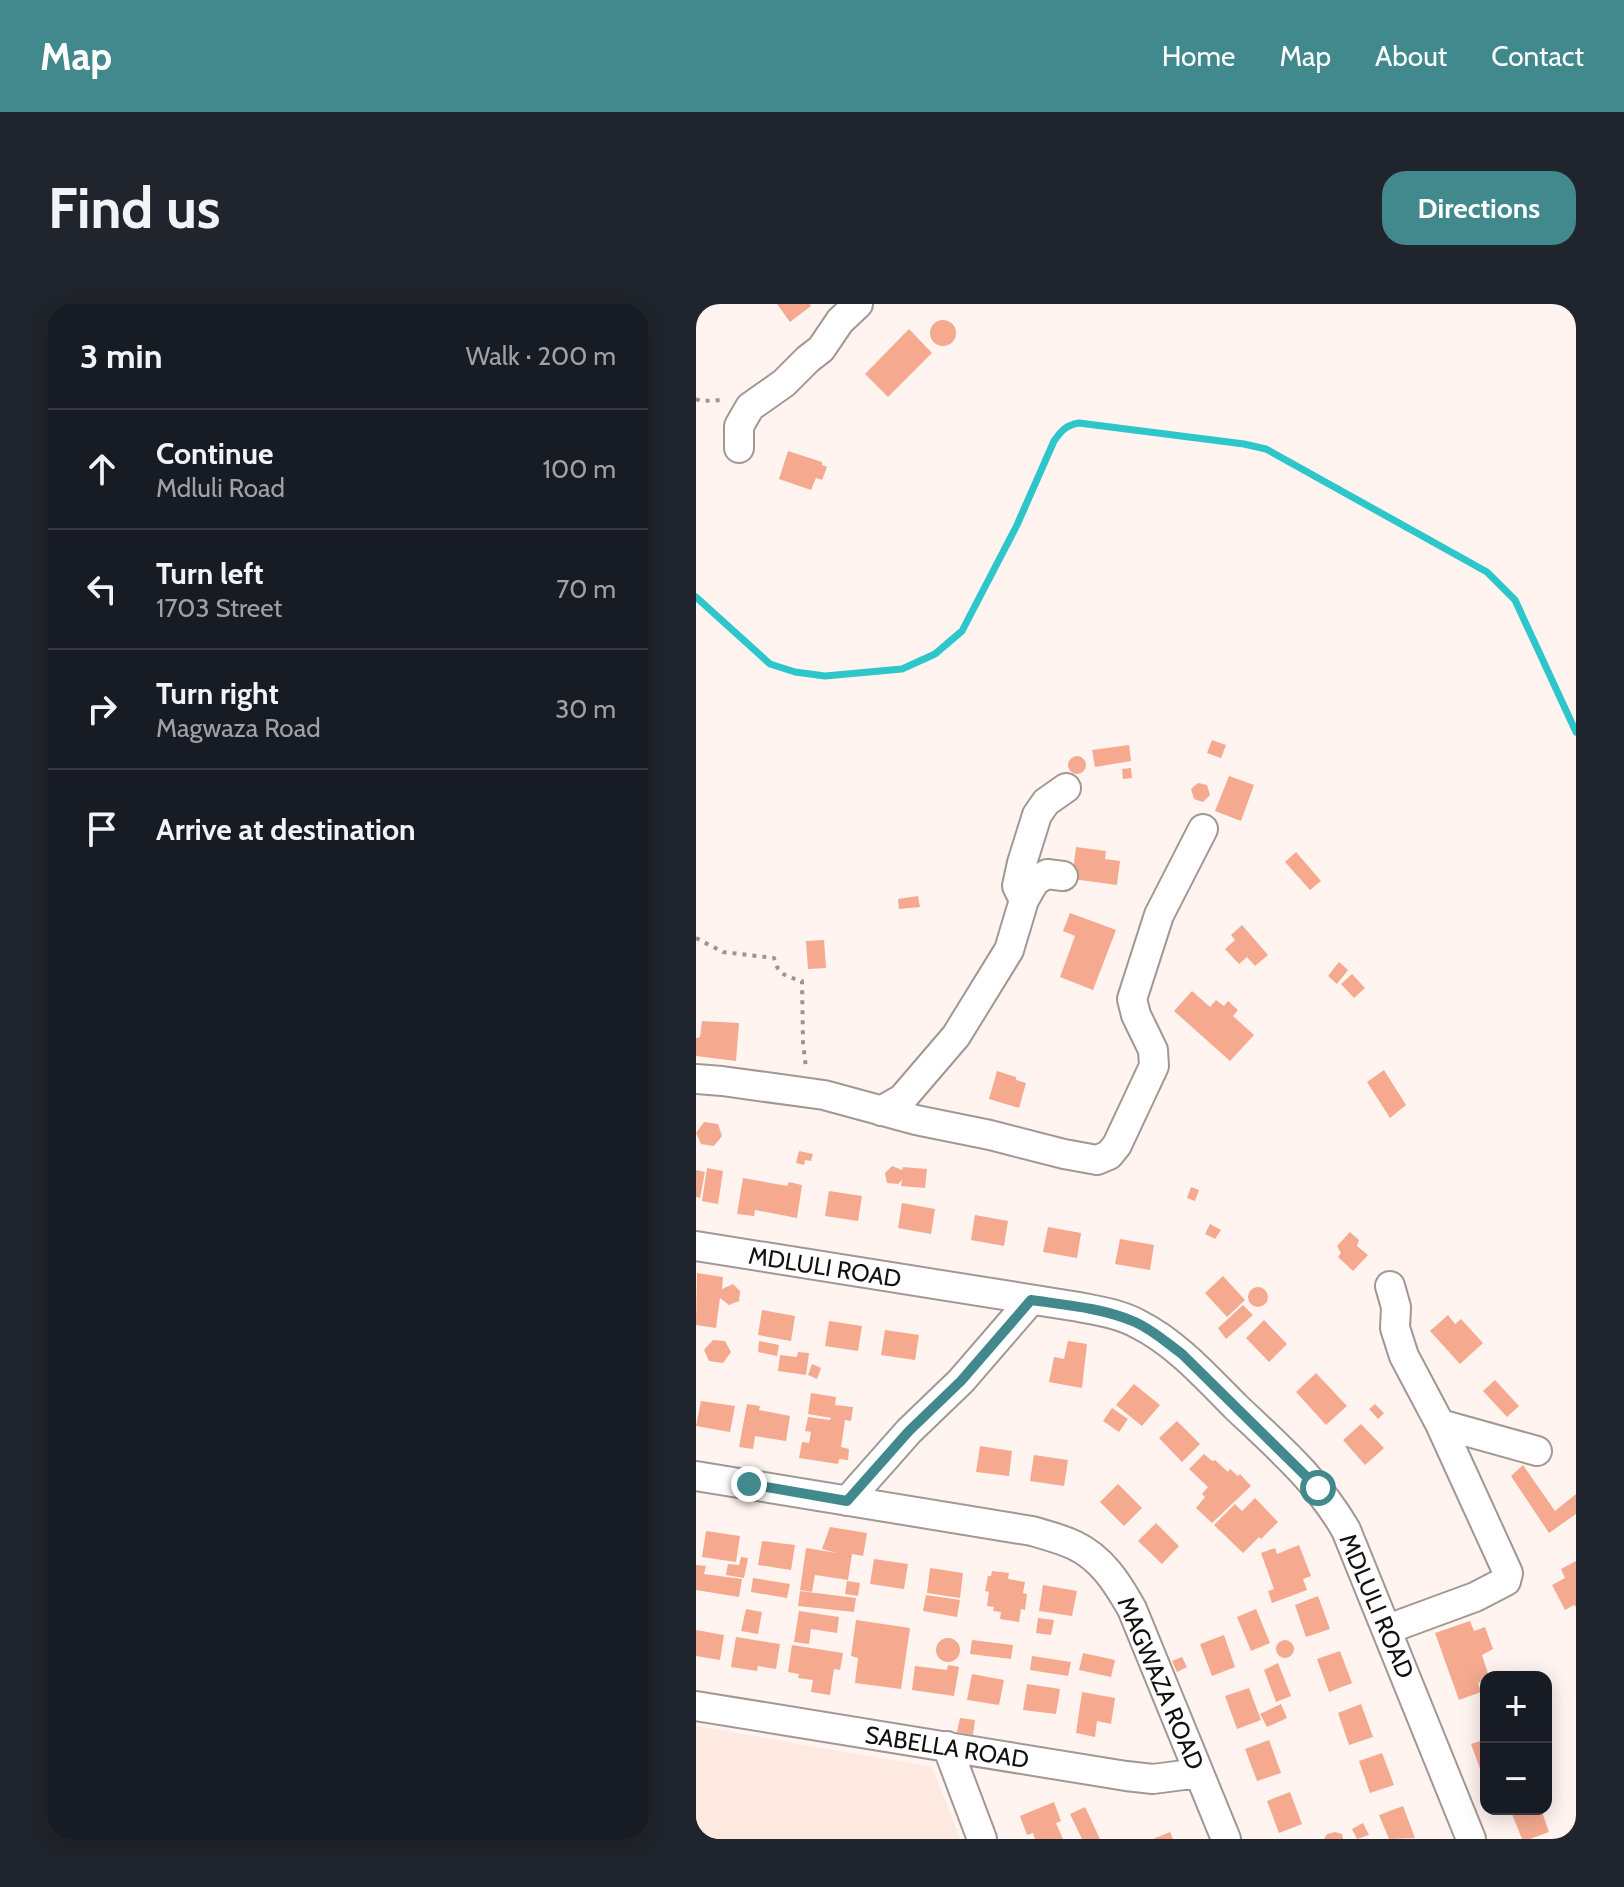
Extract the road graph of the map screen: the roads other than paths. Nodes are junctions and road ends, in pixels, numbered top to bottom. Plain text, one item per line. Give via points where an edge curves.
1 (858, 304) edge
2 (739, 448) dead end
3 (1066, 788) dead end
4 (1203, 829) dead end
5 (1063, 876) dead end
6 (1024, 900) junction
7 (696, 1079) edge
8 (881, 1111) junction
9 (696, 1246) edge
10 (1390, 1286) dead end
11 (1031, 1300) junction
12 (1440, 1424) junction
13 (1537, 1451) dead end
14 (696, 1476) edge
15 (847, 1501) junction
16 (1388, 1629) junction
17 (696, 1706) edge
18 (947, 1746) junction
19 (1199, 1773) junction
20 (982, 1839) edge
21 (1226, 1839) edge
22 (1471, 1839) edge

1 - 2 street via 821,349 750,407 739,426
3 - 6 street via 1037,815 1017,886
4 - 8 street via 1159,915 1132,999 1153,1050 1154,1066 1109,1155 1097,1160 1064,1154
5 - 6 street via 1047,874 1035,881
6 - 8 street via 1009,950 956,1036 902,1099
7 - 8 street via 824,1095
9 - 11 street, MDLULI ROAD
10 - 12 street via 1404,1356
11 - 15 street
11 - 16 street, MDLULI ROAD via 1136,1322 1182,1354 1333,1507
12 - 13 street
12 - 16 street via 1508,1573 1506,1581
14 - 15 street, MAGWAZA ROAD
15 - 19 street, MAGWAZA ROAD via 1032,1531 1075,1545 1093,1558 1115,1579 1132,1609
16 - 22 street, MDLULI ROAD
17 - 18 street, SABELLA ROAD
18 - 19 street, SABELLA ROAD via 1153,1779
18 - 20 street
19 - 21 street, MAGWAZA ROAD

